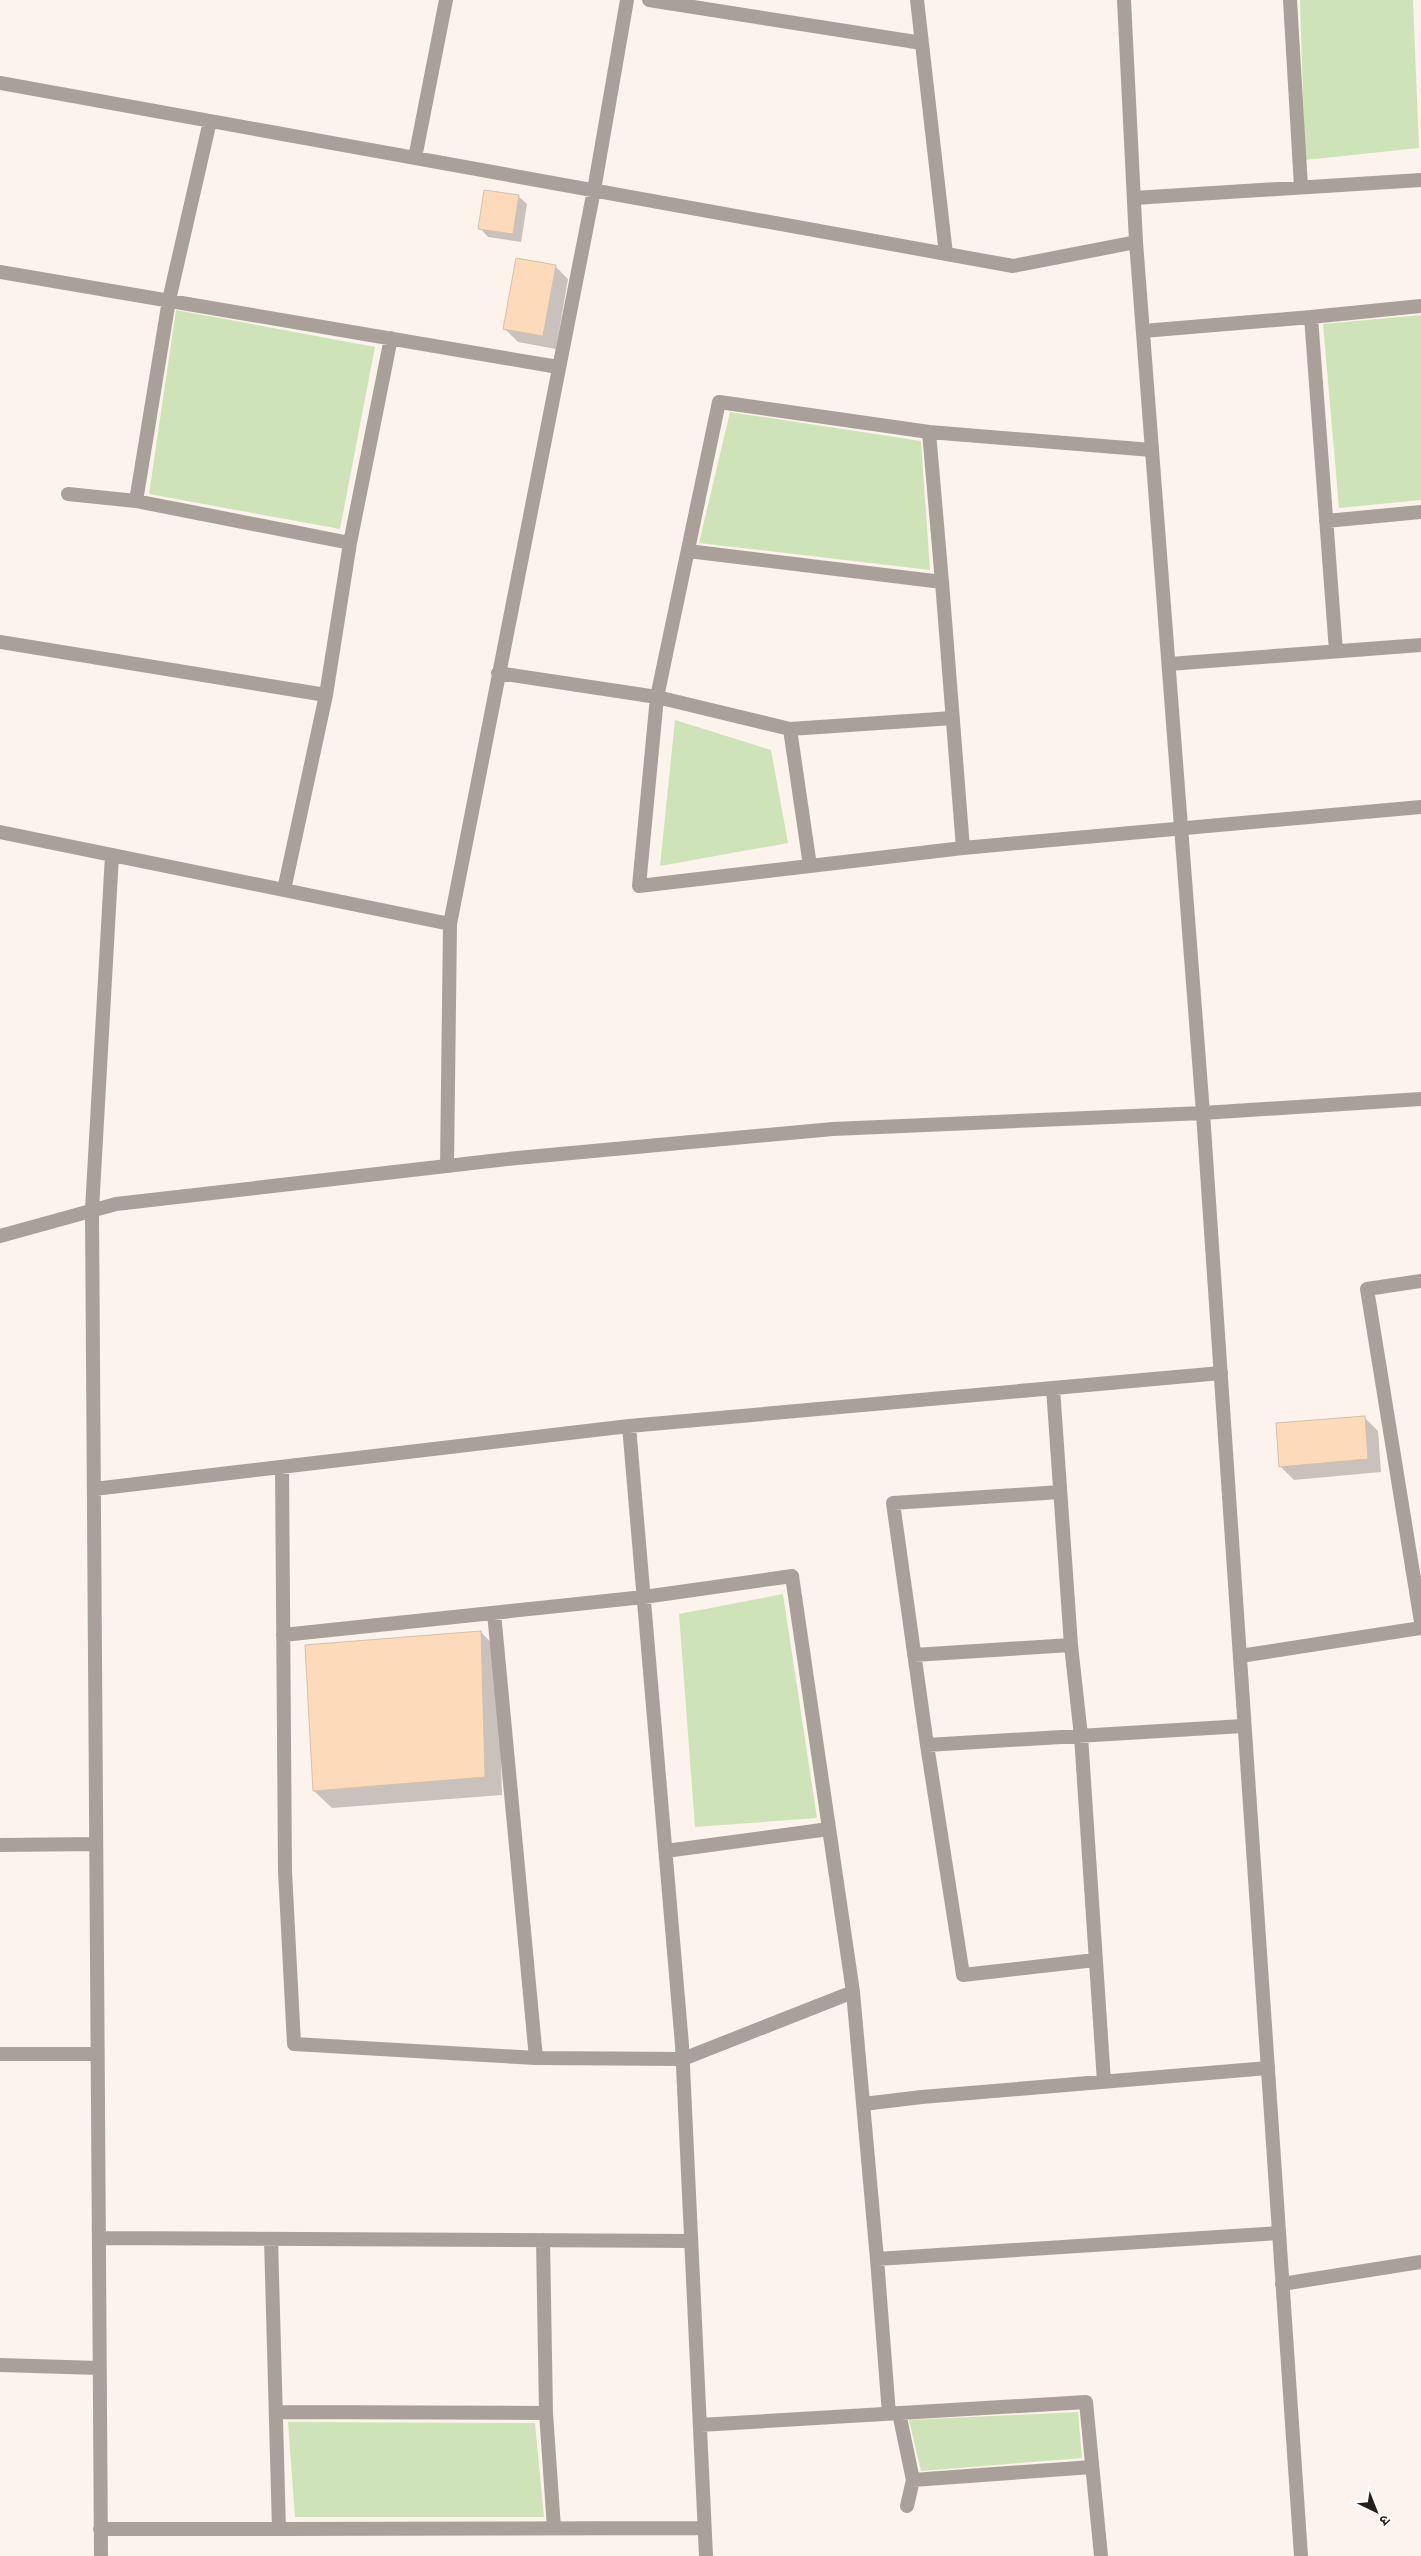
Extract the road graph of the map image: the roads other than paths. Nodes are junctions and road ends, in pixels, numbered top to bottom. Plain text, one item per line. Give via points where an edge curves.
1 (446, 0) edge
2 (627, 0) edge
3 (649, 0) edge
4 (917, 0) edge
5 (1124, 0) edge
6 (1290, 0) edge
7 (922, 44) junction
8 (0, 83) edge
9 (210, 121) junction
10 (415, 158) junction
11 (1421, 180) edge
12 (1301, 187) junction
13 (594, 190) junction
14 (1134, 198) junction
15 (1136, 242) junction
16 (946, 254) junction
17 (0, 272) edge
18 (169, 300) junction
19 (1421, 306) edge
20 (1311, 317) junction
21 (1142, 331) junction
22 (391, 338) junction
23 (558, 367) junction
24 (929, 432) junction
25 (1152, 450) junction
26 (68, 494) dead end
27 (136, 500) junction
28 (1421, 512) edge
29 (1326, 521) junction
30 (350, 543) junction
31 (688, 551) junction
32 (942, 582) junction
33 (0, 642) edge
34 (1421, 645) edge
35 (1336, 652) junction
36 (1169, 664) junction
37 (498, 673) junction
38 (326, 695) junction
39 (657, 697) junction
40 (953, 718) junction
41 (790, 729) junction
42 (1421, 807) edge
43 (1181, 828) junction
44 (0, 832) edge
45 (963, 848) junction
46 (112, 855) junction
47 (810, 866) junction
48 (284, 890) junction
49 (450, 924) junction
50 (1421, 1099) edge
51 (1203, 1112) junction
52 (447, 1166) junction
53 (92, 1210) junction
54 (0, 1236) edge
55 (1421, 1281) edge
56 (1221, 1374) junction
57 (1053, 1388) junction
58 (630, 1426) junction
59 (282, 1467) junction
60 (94, 1489) junction
61 (1060, 1492) junction
62 (644, 1597) junction
63 (494, 1613) junction
64 (1421, 1622) edge
65 (1421, 1628) edge
66 (284, 1635) junction
67 (1071, 1645) junction
68 (914, 1655) junction
69 (1240, 1656) junction
70 (1243, 1726) junction
71 (1081, 1736) junction
72 (927, 1745) junction
73 (829, 1829) junction
74 (96, 1844) junction
75 (0, 1845) edge
76 (666, 1851) junction
77 (1095, 1960) junction
78 (853, 1992) junction
79 (0, 2054) edge
80 (98, 2054) junction
81 (536, 2058) junction
82 (683, 2059) junction
83 (1268, 2068) junction
84 (1104, 2082) junction
85 (863, 2104) junction
86 (1279, 2233) junction
87 (99, 2238) junction
88 (271, 2239) junction
89 (543, 2240) junction
90 (691, 2241) junction
91 (877, 2259) junction
92 (1421, 2262) edge
93 (1282, 2284) junction
94 (0, 2365) edge
95 (100, 2368) junction
96 (276, 2412) junction
97 (546, 2413) junction
98 (894, 2413) junction
99 (700, 2425) junction
100 (1092, 2466) junction
101 (913, 2480) junction
102 (908, 2506) dead end
103 (554, 2528) junction
104 (704, 2528) junction
105 (100, 2529) junction
106 (278, 2529) junction
107 (100, 2556) edge
108 (706, 2556) edge
109 (1101, 2556) edge
110 (1301, 2556) edge

1 - 10 street
2 - 13 street
3 - 7 street
4 - 7 street
5 - 14 street
6 - 12 street
7 - 16 street
8 - 9 street
9 - 10 street
9 - 18 street
10 - 13 street
11 - 12 street
12 - 14 street
13 - 16 street
13 - 23 street
14 - 15 street
15 - 16 street via 1013,266
15 - 21 street
17 - 18 street
18 - 22 street
18 - 27 street
19 - 20 street
20 - 21 street
20 - 29 street
21 - 25 street
22 - 23 street
22 - 30 street
23 - 37 street
24 - 25 street
24 - 31 street via 719,402
24 - 32 street
25 - 36 street
26 - 27 street
27 - 30 street
28 - 29 street
29 - 35 street
30 - 38 street
31 - 32 street
31 - 39 street
32 - 40 street
33 - 38 street
34 - 35 street
35 - 36 street
36 - 43 street
37 - 39 street
37 - 49 street
38 - 48 street
39 - 41 street
39 - 47 street via 639,886
40 - 41 street
40 - 45 street
41 - 47 street
42 - 43 street
43 - 45 street
43 - 51 street
44 - 46 street
45 - 47 street
46 - 48 street
46 - 53 street
48 - 49 street
49 - 52 street
50 - 51 street
51 - 52 street via 833,1129
51 - 56 street
52 - 53 street via 116,1204
53 - 54 street
53 - 60 street
55 - 64 street via 1367,1289
56 - 57 street
56 - 69 street
57 - 58 street
57 - 61 street
58 - 59 street
58 - 62 street
59 - 60 street
59 - 66 street
60 - 74 street
61 - 67 street
61 - 68 street via 893,1503
62 - 63 street
62 - 73 street via 792,1576
62 - 76 street
63 - 66 street
63 - 81 street
65 - 69 street
66 - 81 street via 286,1871 294,2044
67 - 68 street
67 - 71 street
68 - 72 street
69 - 70 street
70 - 71 street
70 - 83 street
71 - 72 street
71 - 77 street
72 - 77 street via 963,1975
73 - 76 street
73 - 78 street
74 - 75 street
74 - 80 street
76 - 82 street
77 - 84 street
78 - 82 street
78 - 85 street
79 - 80 street
80 - 87 street
81 - 82 street
82 - 90 street
83 - 84 street
83 - 86 street
84 - 85 street
85 - 91 street
86 - 91 street
86 - 93 street
87 - 88 street
87 - 95 street
88 - 89 street
88 - 96 street
89 - 90 street
89 - 97 street
90 - 99 street
91 - 98 street
92 - 93 street
93 - 110 street
94 - 95 street
95 - 105 street
96 - 97 street
96 - 106 street
97 - 103 street
98 - 99 street
98 - 100 street via 1086,2402
98 - 101 street
99 - 104 street
100 - 101 street
100 - 109 street
101 - 102 street
103 - 104 street
103 - 106 street
104 - 108 street
105 - 106 street
105 - 107 street

